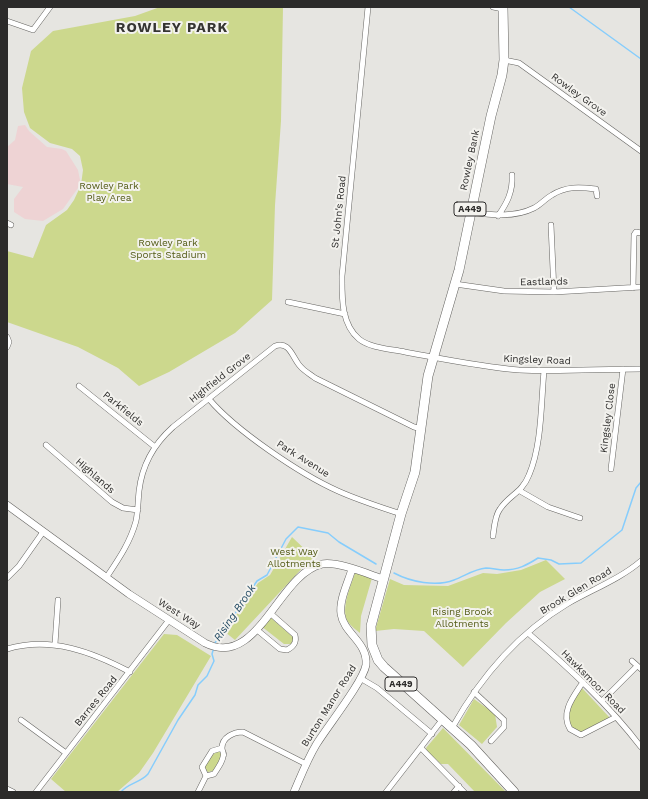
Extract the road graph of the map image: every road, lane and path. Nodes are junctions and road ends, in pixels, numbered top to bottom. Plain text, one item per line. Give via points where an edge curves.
1 (50, 7) edge
2 (368, 7) edge
3 (493, 7) edge
4 (503, 8) edge
5 (7, 21) edge
6 (504, 60) junction
7 (641, 151) edge
8 (512, 175) dead end
9 (597, 196) dead end
10 (470, 212) junction
11 (498, 216) junction
12 (551, 225) dead end
13 (641, 233) edge
14 (455, 284) junction
15 (641, 287) edge
16 (633, 288) junction
17 (554, 292) junction
18 (288, 302) dead end
19 (345, 314) junction
20 (7, 337) edge
21 (7, 347) edge
22 (432, 357) junction
23 (623, 369) junction
24 (641, 369) edge
25 (544, 371) junction
26 (79, 386) dead end
27 (209, 399) junction
28 (422, 429) junction
29 (46, 445) dead end
30 (155, 447) junction
31 (611, 469) dead end
32 (520, 491) junction
33 (7, 504) edge
34 (138, 510) junction
35 (401, 514) junction
36 (580, 518) dead end
37 (43, 532) junction
38 (493, 536) dead end
39 (641, 561) edge
40 (352, 569) junction
41 (7, 578) edge
42 (106, 578) junction
43 (383, 579) junction
44 (58, 600) dead end
45 (270, 613) junction
46 (170, 620) junction
47 (256, 629) junction
48 (528, 633) junction
49 (55, 644) junction
50 (7, 649) edge
51 (632, 661) dead end
52 (639, 668) edge
53 (130, 672) junction
54 (360, 678) junction
55 (583, 682) junction
56 (474, 692) junction
57 (602, 701) junction
58 (616, 717) junction
59 (21, 720) dead end
60 (442, 720) junction
61 (452, 728) junction
62 (432, 734) junction
63 (491, 741) dead end
64 (641, 747) edge
65 (222, 748) junction
66 (421, 748) junction
67 (66, 753) junction
68 (306, 764) junction
69 (206, 776) junction
70 (459, 786) junction
71 (7, 789) edge
72 (13, 792) edge
73 (36, 792) edge
74 (198, 792) edge
75 (294, 792) edge
76 (386, 792) edge
77 (454, 792) edge
78 (464, 792) edge
79 (514, 792) edge

1 - 5 street via 33,30
2 - 19 street, St John's Road via 342,276
3 - 4 street
4 - 6 highway, A449
6 - 7 street, Rowley Grove via 519,63
6 - 10 highway, Rowley Bank / A449
8 - 11 street via 513,185 509,200
9 - 11 street via 596,189 567,188 534,208
10 - 11 street
10 - 14 highway, Rowley Bank / A449
12 - 17 street
13 - 16 street via 636,232 634,235
14 - 17 street, Eastlands via 504,291
14 - 22 highway, Rowley Bank / A449
15 - 16 street, Eastlands
16 - 17 street, Eastlands
18 - 19 street
19 - 22 street, St John's Road via 352,330 365,342
20 - 21 street
22 - 25 street, Kingsley Road via 493,367
22 - 28 highway, A449
23 - 24 street, Kingsley Road
23 - 25 street, Kingsley Road
23 - 31 street, Kingsley Close
25 - 32 street via 537,444 530,474
26 - 30 street, Parkfields
27 - 28 street, Highfield Grove via 275,346 282,345 288,347 301,367 315,378
27 - 30 street, Highfield Grove via 167,432
27 - 35 street, Park Avenue via 241,428 310,476 338,491
28 - 35 highway, A449 via 415,472
29 - 34 street, Highlands via 112,502 123,508
30 - 34 street, Highfield Grove via 143,473
32 - 36 street via 548,507
32 - 38 street via 508,498 498,510
33 - 37 street, West Way
34 - 42 street, Highfield Grove via 128,544
35 - 43 highway, A449
37 - 41 street via 19,566
37 - 42 street, West Way
39 - 48 street, Brook Glen Road via 566,605
40 - 43 street, West Way
40 - 45 street, West Way via 330,564 312,567
40 - 54 street, Burton Manor Road via 341,613 346,625 365,651 366,666
42 - 46 street, West Way
43 - 60 highway, A449 via 371,626 374,652 391,675
44 - 49 street
45 - 47 street, West Way
45 - 47 street via 295,635 296,642 292,648 280,649
46 - 47 street, West Way via 218,648 239,644
46 - 53 street, Barnes Road
48 - 55 street, Hawksmoor Road
48 - 56 street, Brook Glen Road via 502,657
49 - 50 street
49 - 53 street via 72,647 107,660
51 - 52 street
52 - 57 street
53 - 67 street, Barnes Road
54 - 62 street via 377,688
54 - 68 street, Burton Manor Road
55 - 57 street, Hawksmoor Road
55 - 58 street via 568,709 566,717 570,729 581,735
56 - 61 street, Brook Glen Road
56 - 63 street via 504,720 504,727
57 - 58 street, Hawksmoor Road
58 - 64 street, Hawksmoor Road
59 - 67 street
60 - 61 highway, A449
60 - 62 street
61 - 79 highway, A449 via 480,754
62 - 66 street
65 - 68 street via 225,740 232,734 243,732
65 - 69 street via 223,760 214,774
65 - 69 street via 212,751 202,767
66 - 70 street
66 - 76 street
67 - 73 street, Barnes Road
68 - 75 street, Burton Manor Road
69 - 74 street
70 - 77 street
70 - 78 street
71 - 72 street

